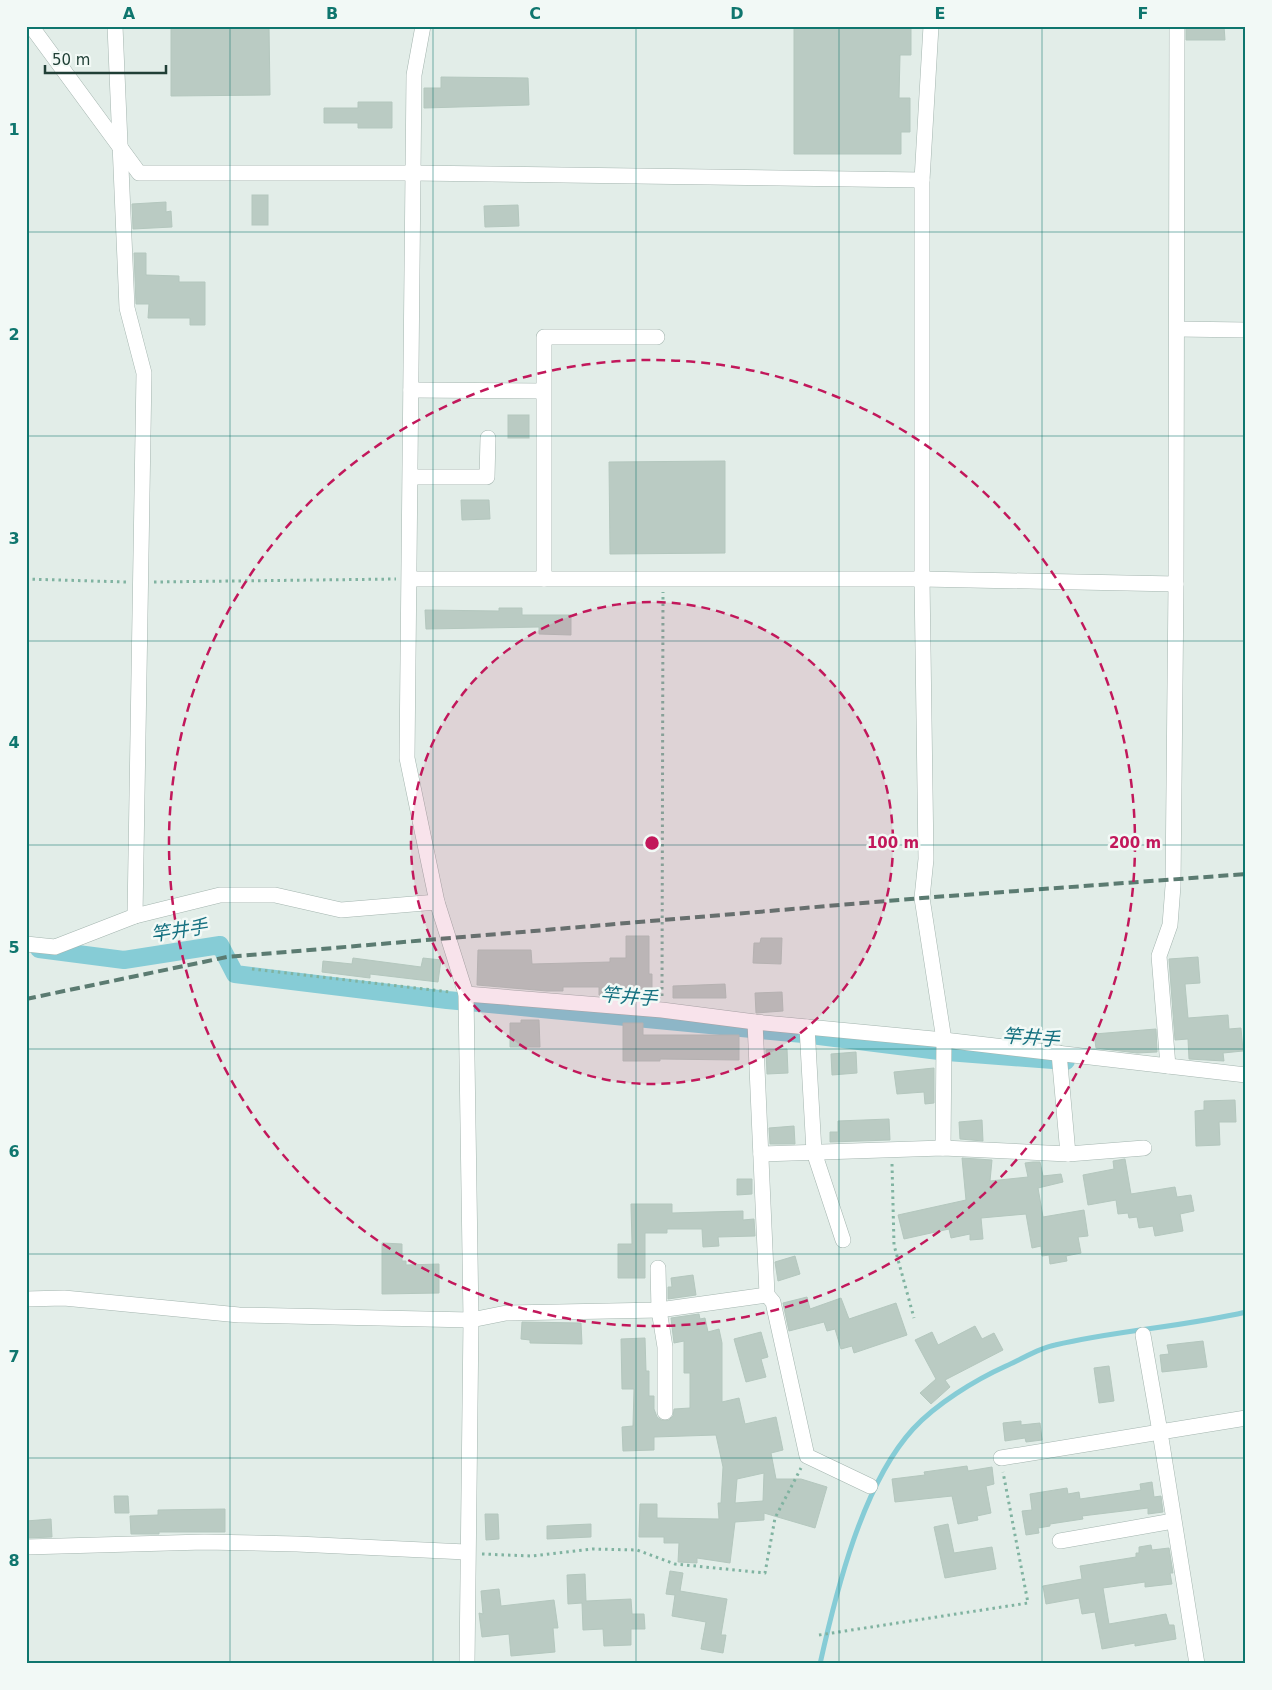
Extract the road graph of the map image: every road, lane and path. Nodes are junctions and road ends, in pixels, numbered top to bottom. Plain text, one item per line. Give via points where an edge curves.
1 (31, 26) edge
2 (115, 26) edge
3 (423, 26) edge
4 (931, 26) edge
5 (1178, 26) edge
6 (119, 144) junction
7 (413, 173) junction
8 (922, 180) junction
9 (1177, 329) junction
10 (1246, 330) edge
11 (657, 337) dead end
12 (412, 390) junction
13 (543, 390) junction
14 (488, 438) dead end
15 (410, 477) junction
16 (26, 579) edge
17 (410, 579) junction
18 (544, 579) junction
19 (663, 579) junction
20 (922, 579) junction
21 (141, 582) junction
22 (1176, 584) junction
23 (437, 902) junction
24 (135, 916) junction
25 (26, 944) edge
26 (252, 970) dead end
27 (466, 994) junction
28 (662, 1010) junction
29 (755, 1022) junction
30 (807, 1027) junction
31 (944, 1040) junction
32 (1059, 1053) junction
33 (1168, 1066) junction
34 (1246, 1075) edge
35 (943, 1148) junction
36 (1144, 1148) dead end
37 (892, 1149) junction
38 (814, 1152) junction
39 (761, 1154) junction
40 (1068, 1154) junction
41 (843, 1240) dead end
42 (658, 1268) dead end
43 (767, 1295) junction
44 (26, 1299) edge
45 (659, 1310) junction
46 (914, 1318) dead end
47 (471, 1320) junction
48 (1143, 1335) dead end
49 (665, 1412) dead end
50 (1246, 1418) edge
51 (1160, 1432) junction
52 (807, 1456) junction
53 (1001, 1458) joint
54 (870, 1486) dead end
55 (1174, 1520) junction
56 (1060, 1541) dead end
57 (26, 1547) edge
58 (466, 1552) junction
59 (819, 1635) dead end
60 (466, 1664) edge
61 (1197, 1664) edge

1 - 6 street
2 - 6 street
3 - 7 street via 414,75
4 - 8 street
5 - 9 street
6 - 7 street via 139,173
6 - 21 street via 127,308 144,373
7 - 8 street
7 - 12 street
8 - 20 street
9 - 10 street
9 - 22 street
11 - 13 street via 544,337
12 - 13 street
12 - 15 street
13 - 18 street
14 - 15 street via 487,477
15 - 17 street
16 - 21 path
17 - 18 street
17 - 21 path
17 - 23 street via 407,758
18 - 19 street
19 - 20 street
19 - 28 path
20 - 22 street
20 - 31 street via 926,858 922,898
21 - 24 street
22 - 33 street via 1173,886 1170,925 1159,956
23 - 24 street via 341,910 275,895 220,895
23 - 27 street
24 - 25 street via 55,947
26 - 27 path
27 - 28 street
27 - 47 street
28 - 29 street
29 - 30 street
29 - 39 street
30 - 31 street
30 - 38 street
31 - 32 street
31 - 35 street
32 - 33 street
32 - 40 street
33 - 34 street
35 - 37 street
35 - 40 street
36 - 40 street
37 - 38 street
37 - 46 path via 894,1245
38 - 39 street
38 - 41 street
39 - 43 street
42 - 45 street
43 - 45 street
43 - 52 street via 773,1302
44 - 47 street via 64,1298 239,1315
45 - 47 street via 506,1312
45 - 49 street via 665,1348
47 - 58 street
48 - 51 street
50 - 51 street
51 - 53 street
51 - 55 street
52 - 54 street
52 - 58 path via 775,1518 765,1573 675,1564 637,1550 593,1549 531,1556
53 - 59 path via 1028,1603
55 - 56 street
55 - 61 street
57 - 58 street via 204,1542
58 - 60 street

